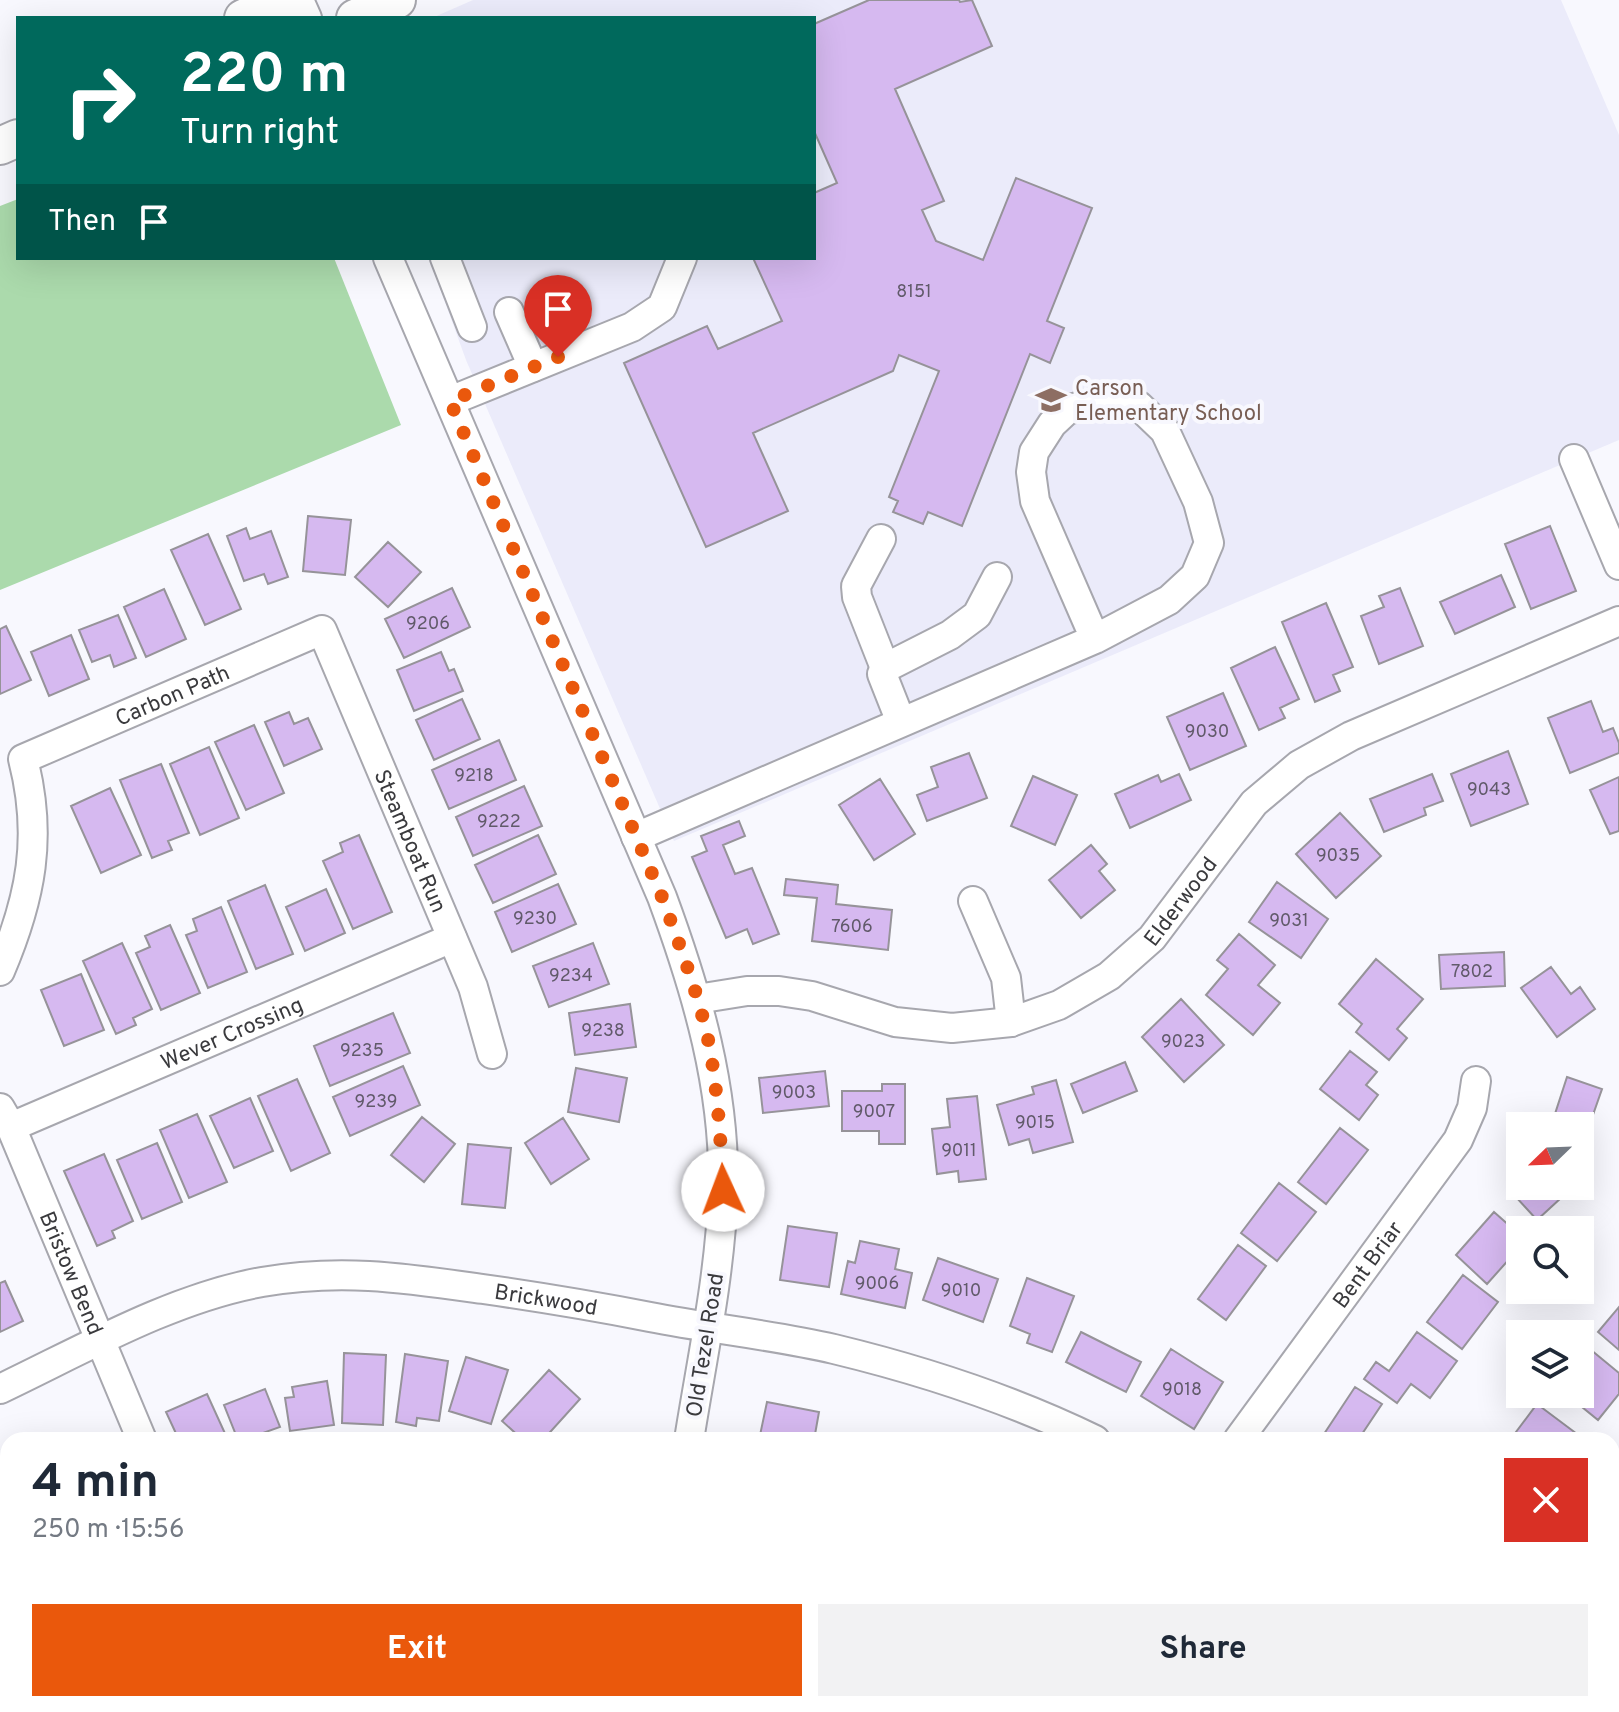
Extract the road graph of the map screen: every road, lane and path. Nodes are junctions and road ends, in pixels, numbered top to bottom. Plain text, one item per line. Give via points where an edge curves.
1 (397, 0) edge
2 (360, 16) edge
3 (389, 260) edge
4 (446, 260) edge
5 (681, 260) edge
6 (509, 312) dead end
7 (472, 327) dead end
8 (533, 367) junction
9 (450, 401) junction
10 (1574, 459) dead end
11 (881, 539) dead end
12 (1619, 565) edge
13 (997, 577) dead end
14 (1619, 621) edge
15 (322, 630) joint
16 (1095, 639) junction
17 (885, 668) junction
18 (901, 722) junction
19 (636, 837) junction
20 (973, 901) dead end
21 (452, 938) junction
22 (0, 971) edge
23 (697, 999) junction
24 (1011, 1022) junction
25 (492, 1054) dead end
26 (1476, 1081) dead end
27 (5, 1118) edge
28 (708, 1328) junction
29 (101, 1341) junction
30 (0, 1389) edge
31 (139, 1432) edge
32 (690, 1432) edge
33 (1079, 1432) edge
34 (1244, 1432) edge

1 - 2 main road
3 - 9 street, Old Tezel Road
4 - 7 street
5 - 8 street via 662,307 632,327
6 - 8 street
8 - 9 street
9 - 19 street, Old Tezel Road
10 - 12 street
11 - 17 street via 856,586
13 - 17 street via 977,615
14 - 24 street, Elderwood via 1351,736 1299,765 1254,803 1152,938 1131,958 1084,992
15 - 21 street, Steamboat Run
15 - 22 street, Carbon Path via 23,759 35,826 32,861 27,893
16 - 16 street via 1169,600 1195,576 1209,543 1198,502 1165,431 1139,406 1099,401 1067,410 1052,424 1034,452 1031,472 1035,501
16 - 18 street
17 - 18 street via 882,674
18 - 19 street
19 - 23 street, Old Tezel Road
20 - 24 street via 1006,978
21 - 25 street, Steamboat Run
21 - 27 street, Wever Crossing
23 - 24 street, Elderwood via 779,991 923,1026
23 - 28 street, Old Tezel Road via 719,1119 723,1190
26 - 34 street, Bent Briar via 1472,1108 1458,1140
27 - 29 street, Bristow Bend
28 - 29 street, Brickwood via 577,1303 355,1273 306,1276 214,1294
28 - 32 street, Old Tezel Road
28 - 33 street, Brickwood via 832,1348 940,1377
29 - 30 street, Brickwood
29 - 31 street, Bristow Bend

